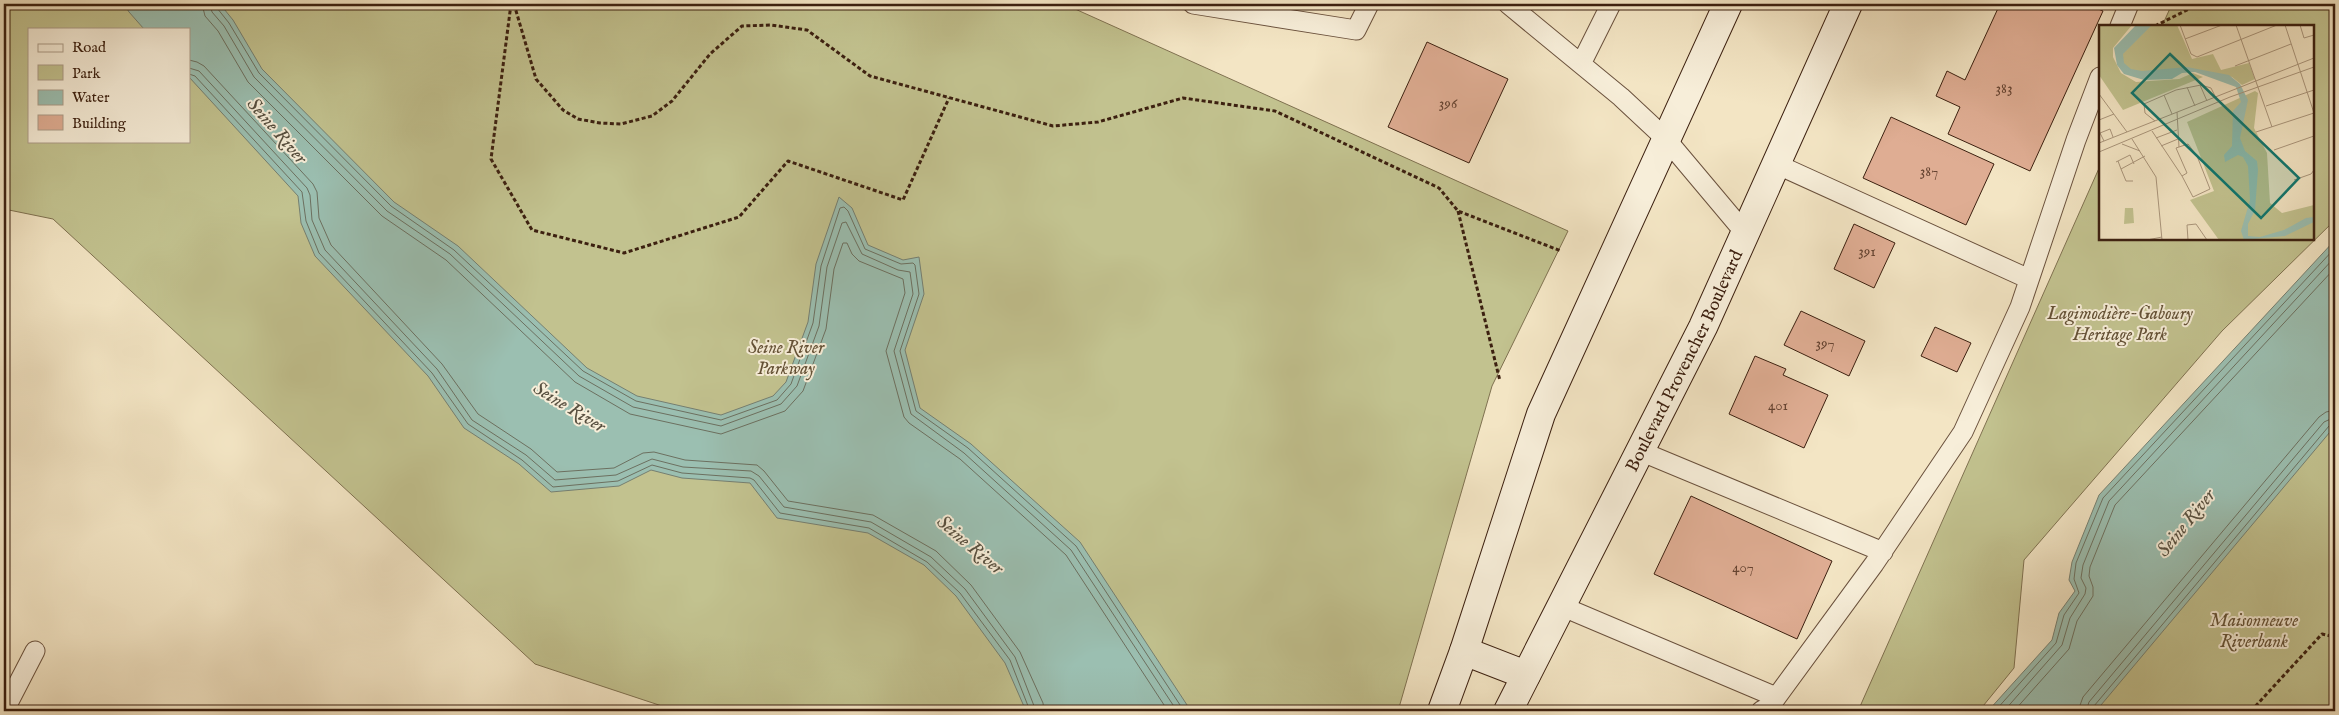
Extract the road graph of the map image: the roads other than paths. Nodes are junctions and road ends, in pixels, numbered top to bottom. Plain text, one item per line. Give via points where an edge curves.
1 (1193, 4) edge
2 (1369, 4) edge
3 (1508, 4) edge
4 (1611, 4) edge
5 (1728, 4) edge
6 (1848, 4) edge
7 (2129, 4) edge
8 (2120, 25) edge
9 (1581, 64) junction
10 (2099, 80) edge
11 (1666, 139) junction
12 (1776, 164) junction
13 (1745, 233) junction
14 (2029, 279) junction
15 (1640, 451) junction
16 (1883, 552) junction
17 (1561, 606) junction
18 (35, 651) dead end
19 (1464, 651) junction
20 (1526, 675) junction
21 (1776, 697) junction
22 (4, 711) edge
23 (1442, 711) edge
24 (1508, 711) edge
25 (1761, 711) edge

1 - 2 lane via 1356,30
3 - 9 lane
4 - 9 lane
5 - 11 main road
6 - 12 main road, Boulevard Provencher Boulevard
7 - 8 lane
9 - 11 lane
10 - 14 lane
11 - 13 lane
11 - 19 main road via 1541,414
12 - 13 main road, Boulevard Provencher Boulevard
12 - 14 lane
13 - 15 main road, Boulevard Provencher Boulevard
14 - 16 lane via 2020,307 1963,432
15 - 16 lane
15 - 17 main road, Boulevard Provencher Boulevard
16 - 21 lane
17 - 20 main road, Boulevard Provencher Boulevard
17 - 21 lane
18 - 22 lane
19 - 20 main road
19 - 23 main road
20 - 24 main road, Boulevard Provencher Boulevard
21 - 25 lane

